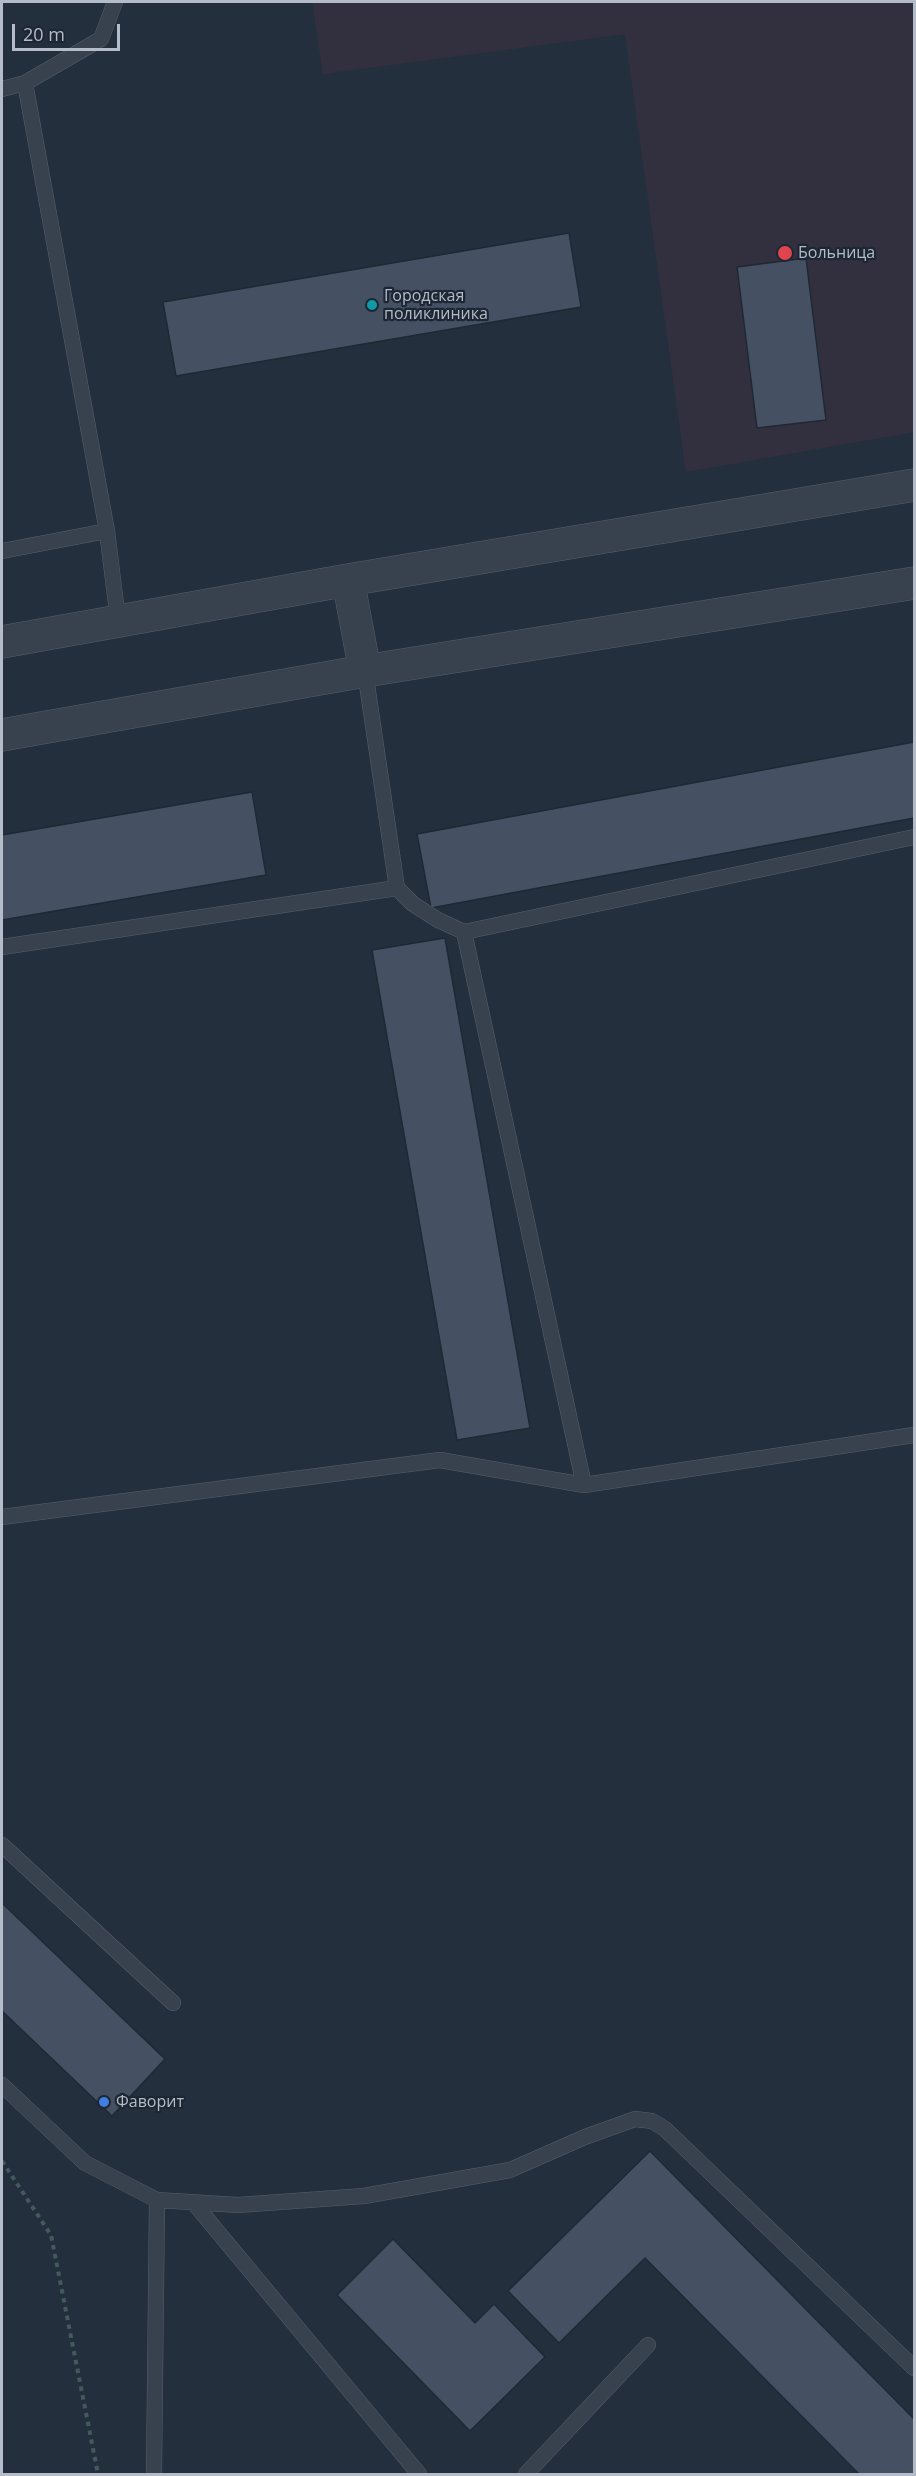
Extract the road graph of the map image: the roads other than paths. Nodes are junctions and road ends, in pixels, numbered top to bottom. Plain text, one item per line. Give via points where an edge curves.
1 (115, 2) edge
2 (26, 83) junction
3 (2, 89) edge
4 (915, 485) edge
5 (107, 531) junction
6 (2, 551) edge
7 (348, 579) junction
8 (915, 583) edge
9 (118, 621) junction
10 (2, 642) edge
11 (365, 670) junction
12 (2, 735) edge
13 (915, 837) edge
14 (397, 888) junction
15 (464, 932) junction
16 (2, 947) edge
17 (915, 1435) edge
18 (584, 1485) junction
19 (2, 1517) edge
20 (2, 1845) edge
21 (173, 2003) dead end
22 (2, 2085) edge
23 (157, 2200) junction
24 (194, 2202) junction
25 (648, 2345) dead end
26 (915, 2368) edge
27 (154, 2475) edge
28 (419, 2475) edge
29 (526, 2475) edge

1 - 2 lane via 101,39
2 - 3 lane
2 - 5 lane
4 - 7 street
5 - 6 lane
5 - 9 lane
7 - 9 street
7 - 11 street
8 - 11 street
9 - 10 street
11 - 12 street
11 - 14 lane
13 - 15 lane
14 - 15 lane via 413,904
14 - 16 lane
15 - 18 lane
17 - 18 lane
18 - 19 lane via 440,1460
20 - 21 lane
22 - 23 lane via 85,2163
23 - 24 lane
23 - 27 lane
24 - 26 lane via 238,2205 387,2192 510,2170 635,2119 652,2121 665,2129
24 - 28 lane
25 - 29 lane

